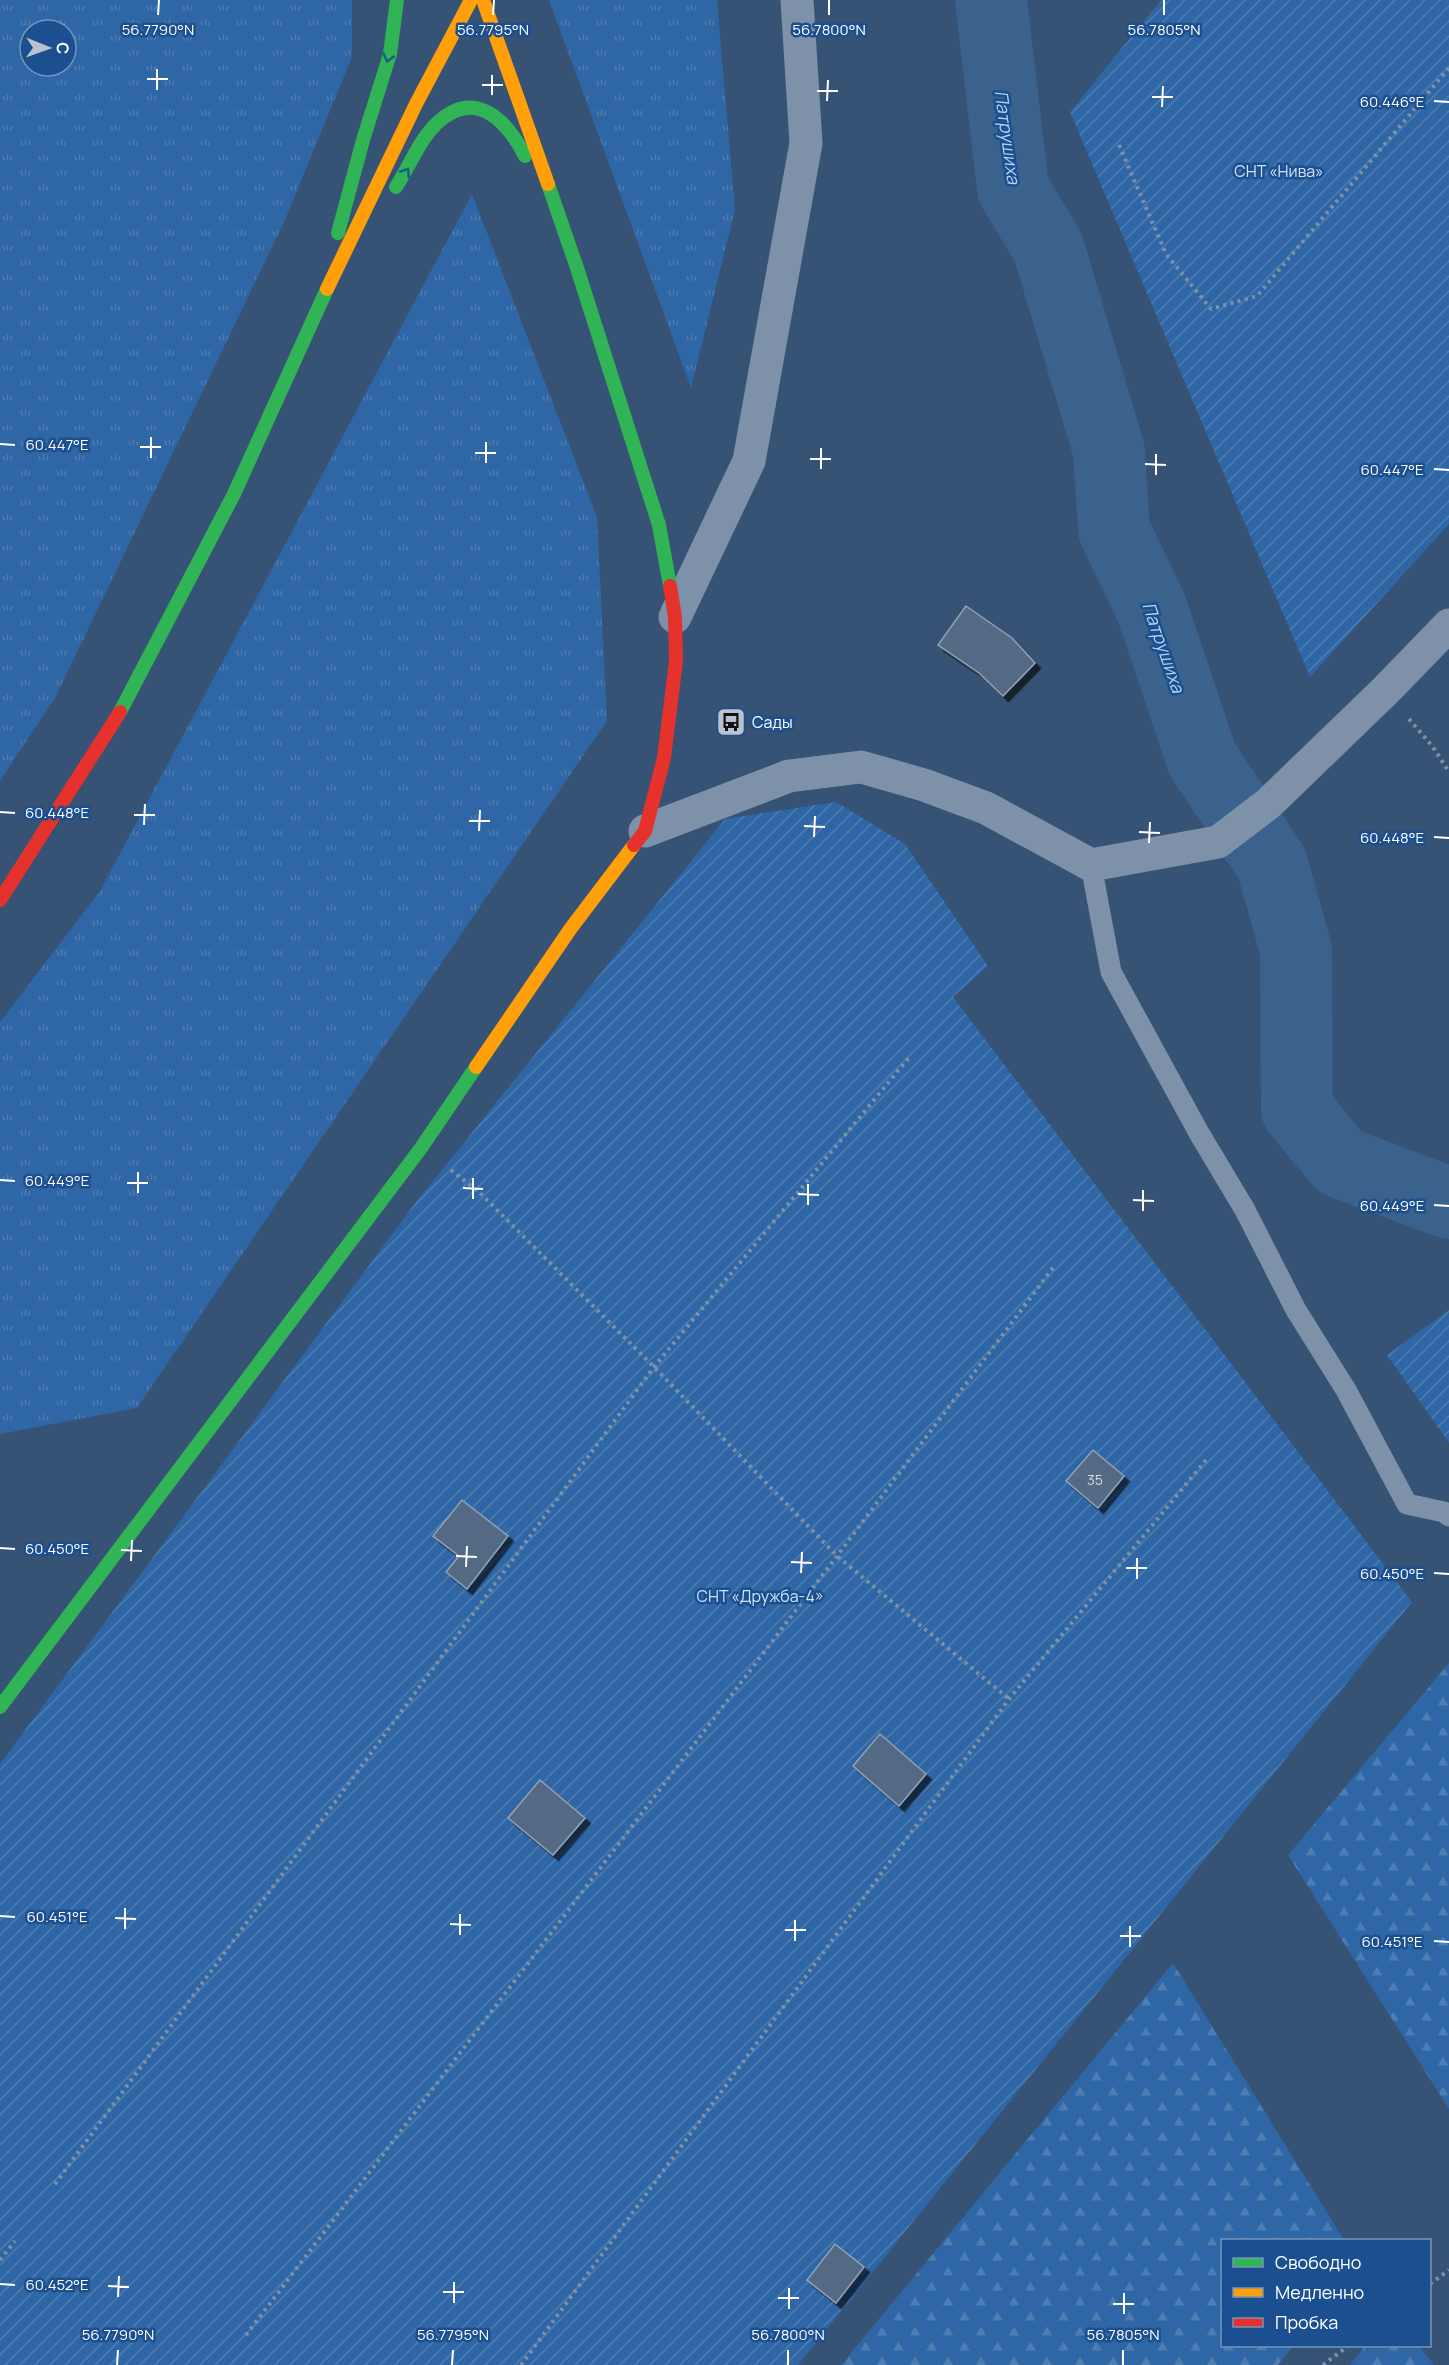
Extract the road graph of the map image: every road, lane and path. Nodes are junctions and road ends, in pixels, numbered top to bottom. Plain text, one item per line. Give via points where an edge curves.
1 (397, 0) edge
2 (471, 0) edge
3 (483, 0) edge
4 (797, 0) edge
5 (1449, 68) edge
6 (1119, 144) dead end
7 (577, 268) junction
8 (317, 310) junction
9 (675, 617) junction
10 (1449, 625) edge
11 (1386, 690) junction
12 (1449, 772) edge
13 (645, 831) junction
14 (1091, 865) junction
15 (0, 900) edge
16 (911, 1055) dead end
17 (421, 1148) junction
18 (1055, 1265) dead end
19 (654, 1367) junction
20 (1206, 1460) dead end
21 (1449, 1516) edge
22 (837, 1556) junction
23 (1009, 1699) junction
24 (0, 1707) edge
25 (56, 2184) dead end
26 (15, 2241) dead end
27 (0, 2260) edge
28 (1449, 2270) edge
29 (1431, 2283) edge
30 (246, 2335) dead end
31 (1347, 2347) edge
32 (521, 2365) edge
33 (1323, 2365) edge

1 -> 8 main road via 390,54
2 - 8 main road
3 - 7 main road
4 - 9 street via 806,143 749,461
5 - 6 path via 1257,296 1211,309 1166,254
8 -> 7 main road via 436,124 453,111 481,108 492,112 520,144
7 - 9 main road via 659,525
8 - 15 main road via 234,494 113,726
9 - 13 main road via 676,661 664,758
10 - 11 street
11 - 12 path
11 - 14 street via 1269,803 1218,842
13 - 14 street via 789,776 861,767 986,808
13 - 17 main road via 571,928
14 - 21 lane via 1111,972 1245,1210 1296,1310 1346,1390 1407,1504
16 - 19 path
17 - 19 path via 479,1192
17 - 24 main road
18 - 22 path
19 - 22 path
19 - 25 path
20 - 23 path
22 - 23 path
22 - 30 path
23 - 32 path
26 - 27 path
28 - 29 path
31 - 33 path

